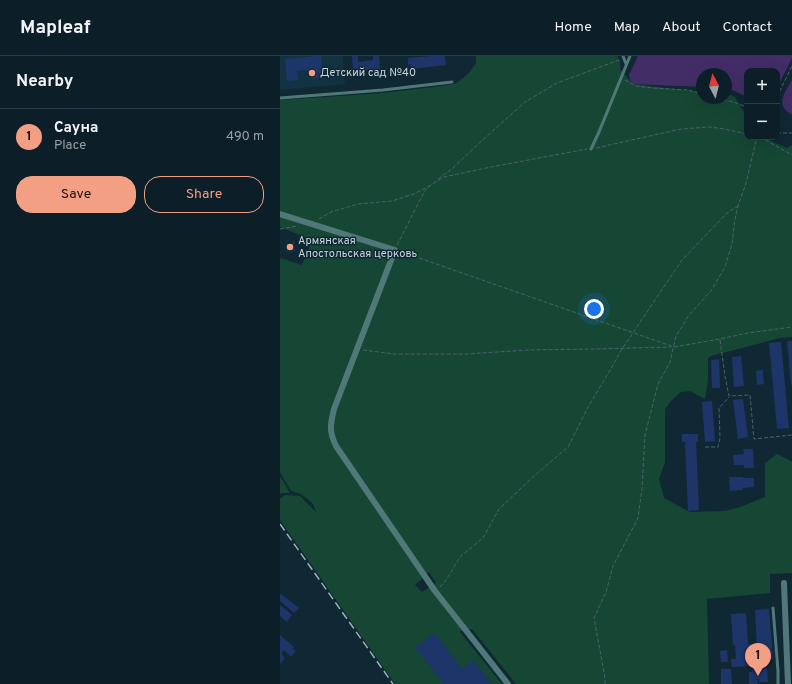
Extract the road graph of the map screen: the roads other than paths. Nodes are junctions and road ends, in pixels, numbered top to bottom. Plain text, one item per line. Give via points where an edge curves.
1 (622, 56) edge
2 (630, 56) edge
3 (626, 64) junction
4 (452, 82) dead end
5 (280, 98) edge
6 (591, 149) road end
7 (280, 214) edge
8 (784, 583) dead end
9 (772, 608) dead end
10 (788, 670) junction
11 (778, 671) junction
12 (508, 684) edge
13 (778, 684) edge
14 (788, 684) edge

1 - 3 lane
2 - 3 lane
3 - 6 lane
4 - 5 lane
7 - 12 street via 395,250 334,409 330,428 332,437 435,591
8 - 10 street
9 - 11 lane
10 - 11 lane
10 - 14 street
11 - 13 lane

